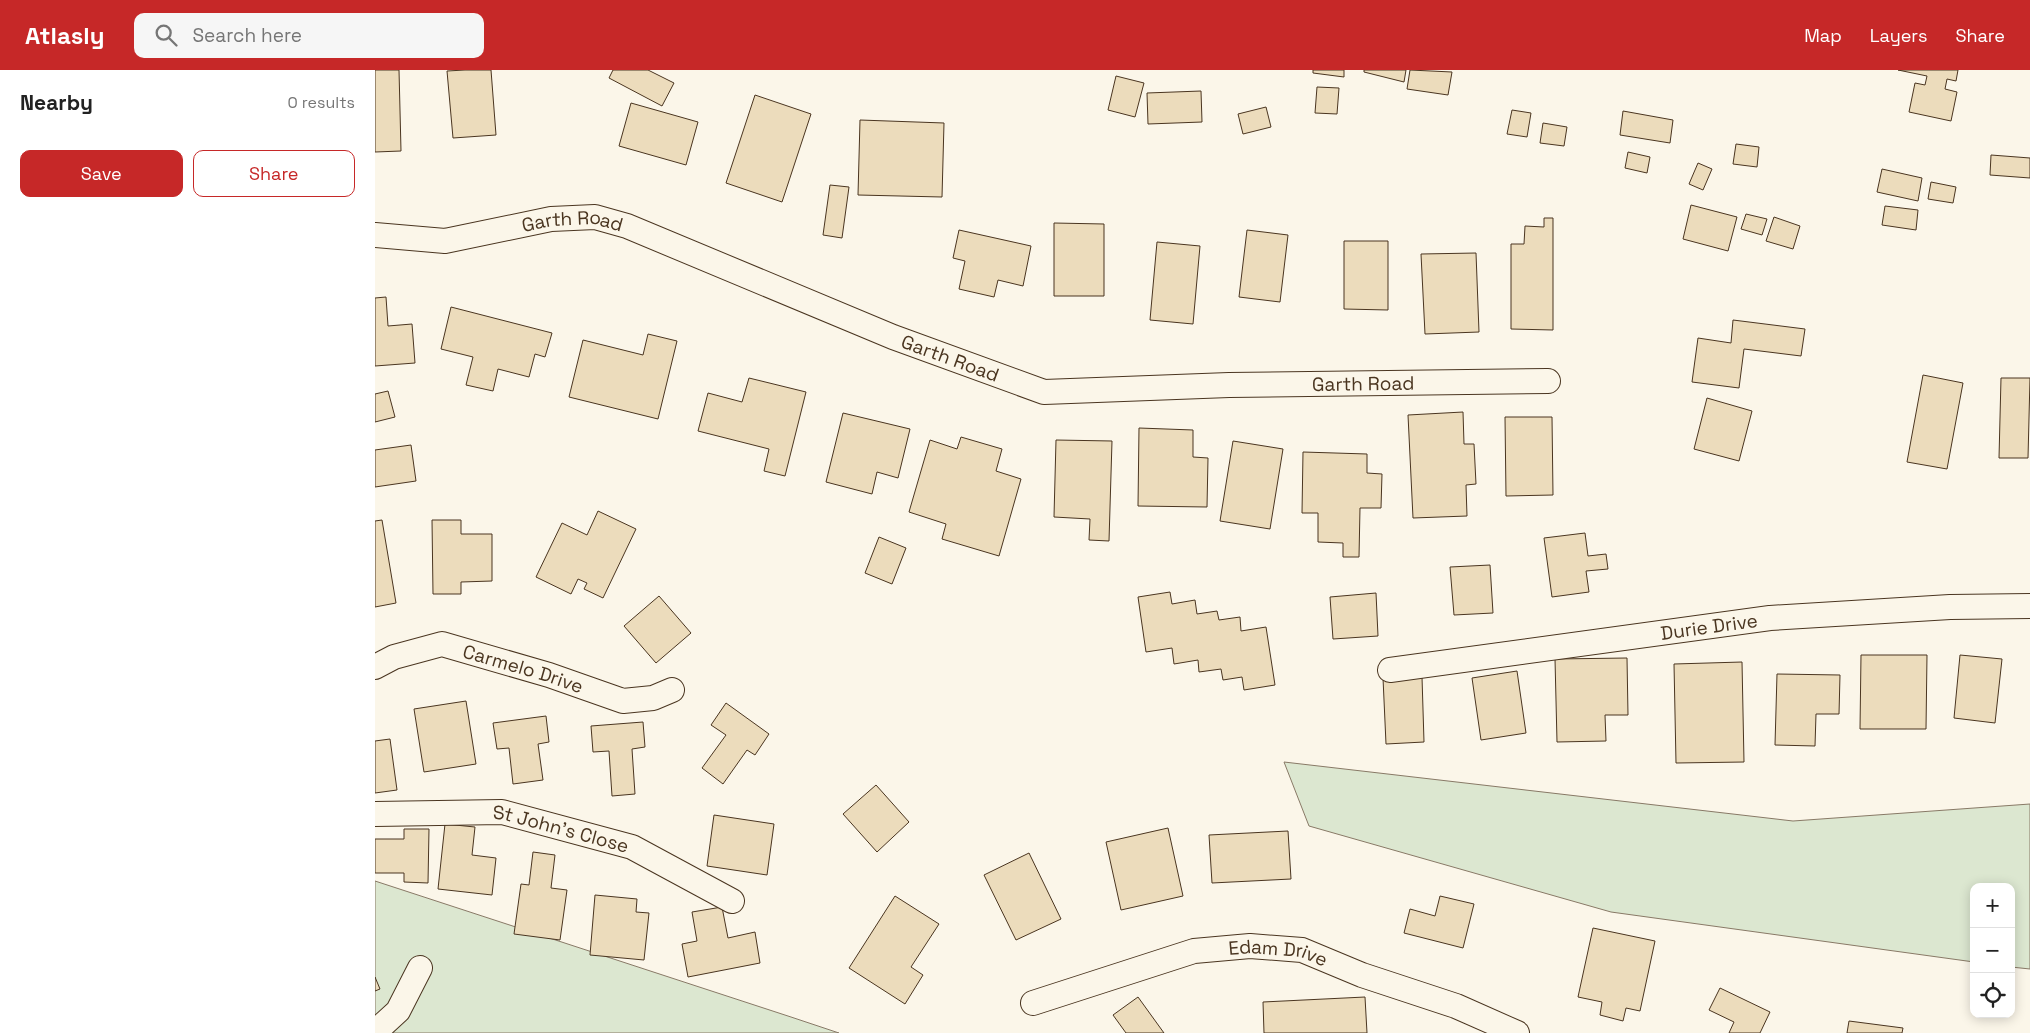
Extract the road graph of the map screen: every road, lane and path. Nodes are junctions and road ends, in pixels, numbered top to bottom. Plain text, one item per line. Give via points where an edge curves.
1 (375, 235) edge
2 (1548, 381) dead end
3 (2030, 606) edge
4 (375, 667) edge
5 (1390, 670) dead end
6 (672, 690) dead end
7 (375, 814) edge
8 (732, 901) dead end
9 (420, 968) dead end
10 (1033, 1003) dead end
11 (375, 1032) edge
12 (1517, 1033) edge

1 - 2 street, Garth Road via 445,241 551,219 595,217 627,226 893,337 1044,392 1229,385
3 - 5 street, Durie Drive via 1950,607 1770,618
4 - 6 street, Carmelo Drive via 394,657 442,644 549,675 623,702 653,698
7 - 8 street, St John's Close via 502,812 632,847
9 - 11 street via 398,1011
10 - 12 street, Edam Drive via 1194,951 1250,946 1302,950 1362,975 1456,1006

